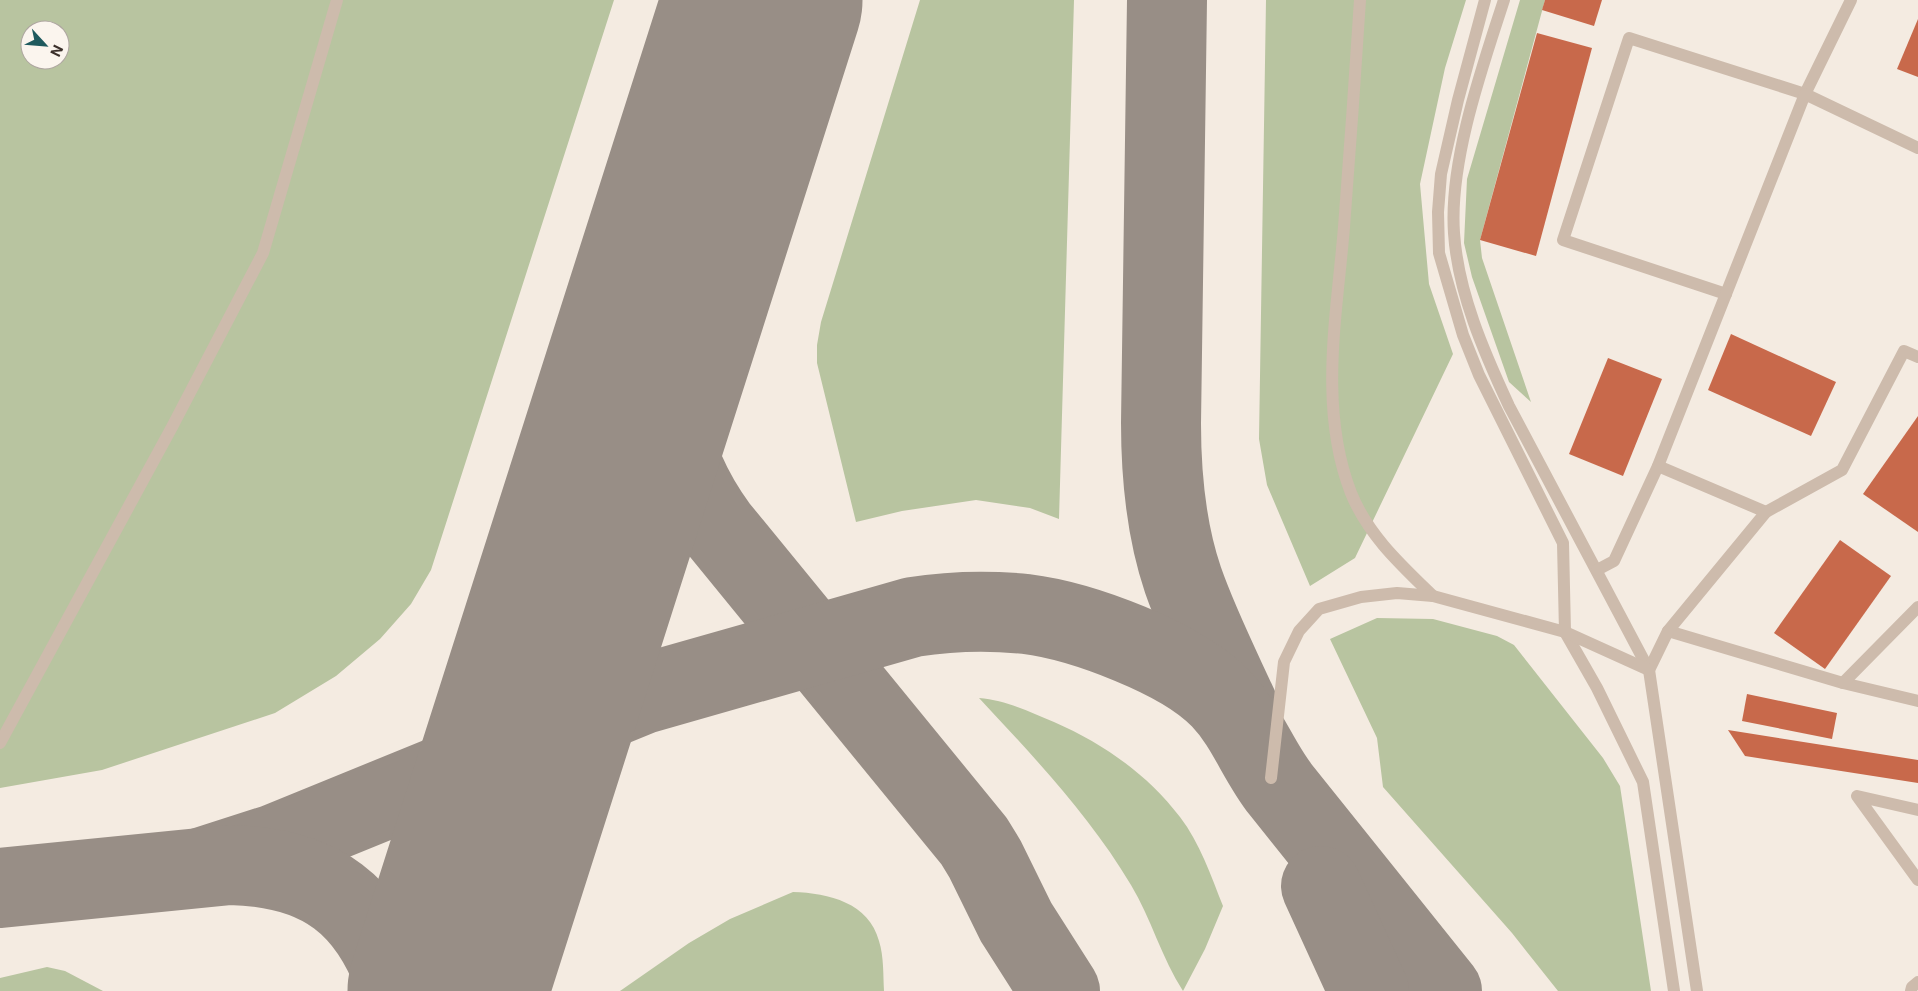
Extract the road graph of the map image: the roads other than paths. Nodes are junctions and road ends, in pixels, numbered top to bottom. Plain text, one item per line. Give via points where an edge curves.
1 (337, 0) edge
2 (1360, 0) edge
3 (1485, 0) edge
4 (1504, 0) edge
5 (1850, 0) edge
6 (1805, 94) junction
7 (1918, 148) edge
8 (1726, 294) junction
9 (1918, 357) edge
10 (1658, 466) junction
11 (1766, 512) junction
12 (1597, 570) junction
13 (1433, 596) junction
14 (1918, 607) edge
15 (1668, 631) junction
16 (1565, 632) junction
17 (1649, 670) junction
18 (1843, 683) junction
19 (1918, 701) edge
20 (0, 743) edge
21 (1271, 778) dead end
22 (1918, 810) edge
23 (1918, 880) edge
24 (1918, 982) edge
25 (1674, 991) edge
26 (1697, 991) edge
27 (1911, 991) edge

1 - 20 lane via 263,253
2 - 13 lane via 1335,335 1333,409 1346,479 1359,509 1385,549
3 - 16 lane via 1441,174 1440,253 1460,327 1478,375 1563,543
4 - 12 lane via 1461,155 1455,193 1456,253 1465,292 1491,369
5 - 6 lane
6 - 7 lane
6 - 8 lane
6 - 8 lane via 1629,38 1564,240
8 - 10 lane
9 - 11 lane via 1904,351 1842,470
10 - 11 lane
10 - 12 lane via 1614,560
11 - 15 lane
12 - 17 lane
13 - 16 lane
13 - 21 lane via 1397,593 1361,597 1319,609 1299,631 1284,662
14 - 18 lane
15 - 17 lane
15 - 18 lane
16 - 17 lane
16 - 25 lane via 1597,688 1643,782
17 - 26 lane
18 - 19 lane
22 - 23 lane via 1857,796
24 - 27 lane

